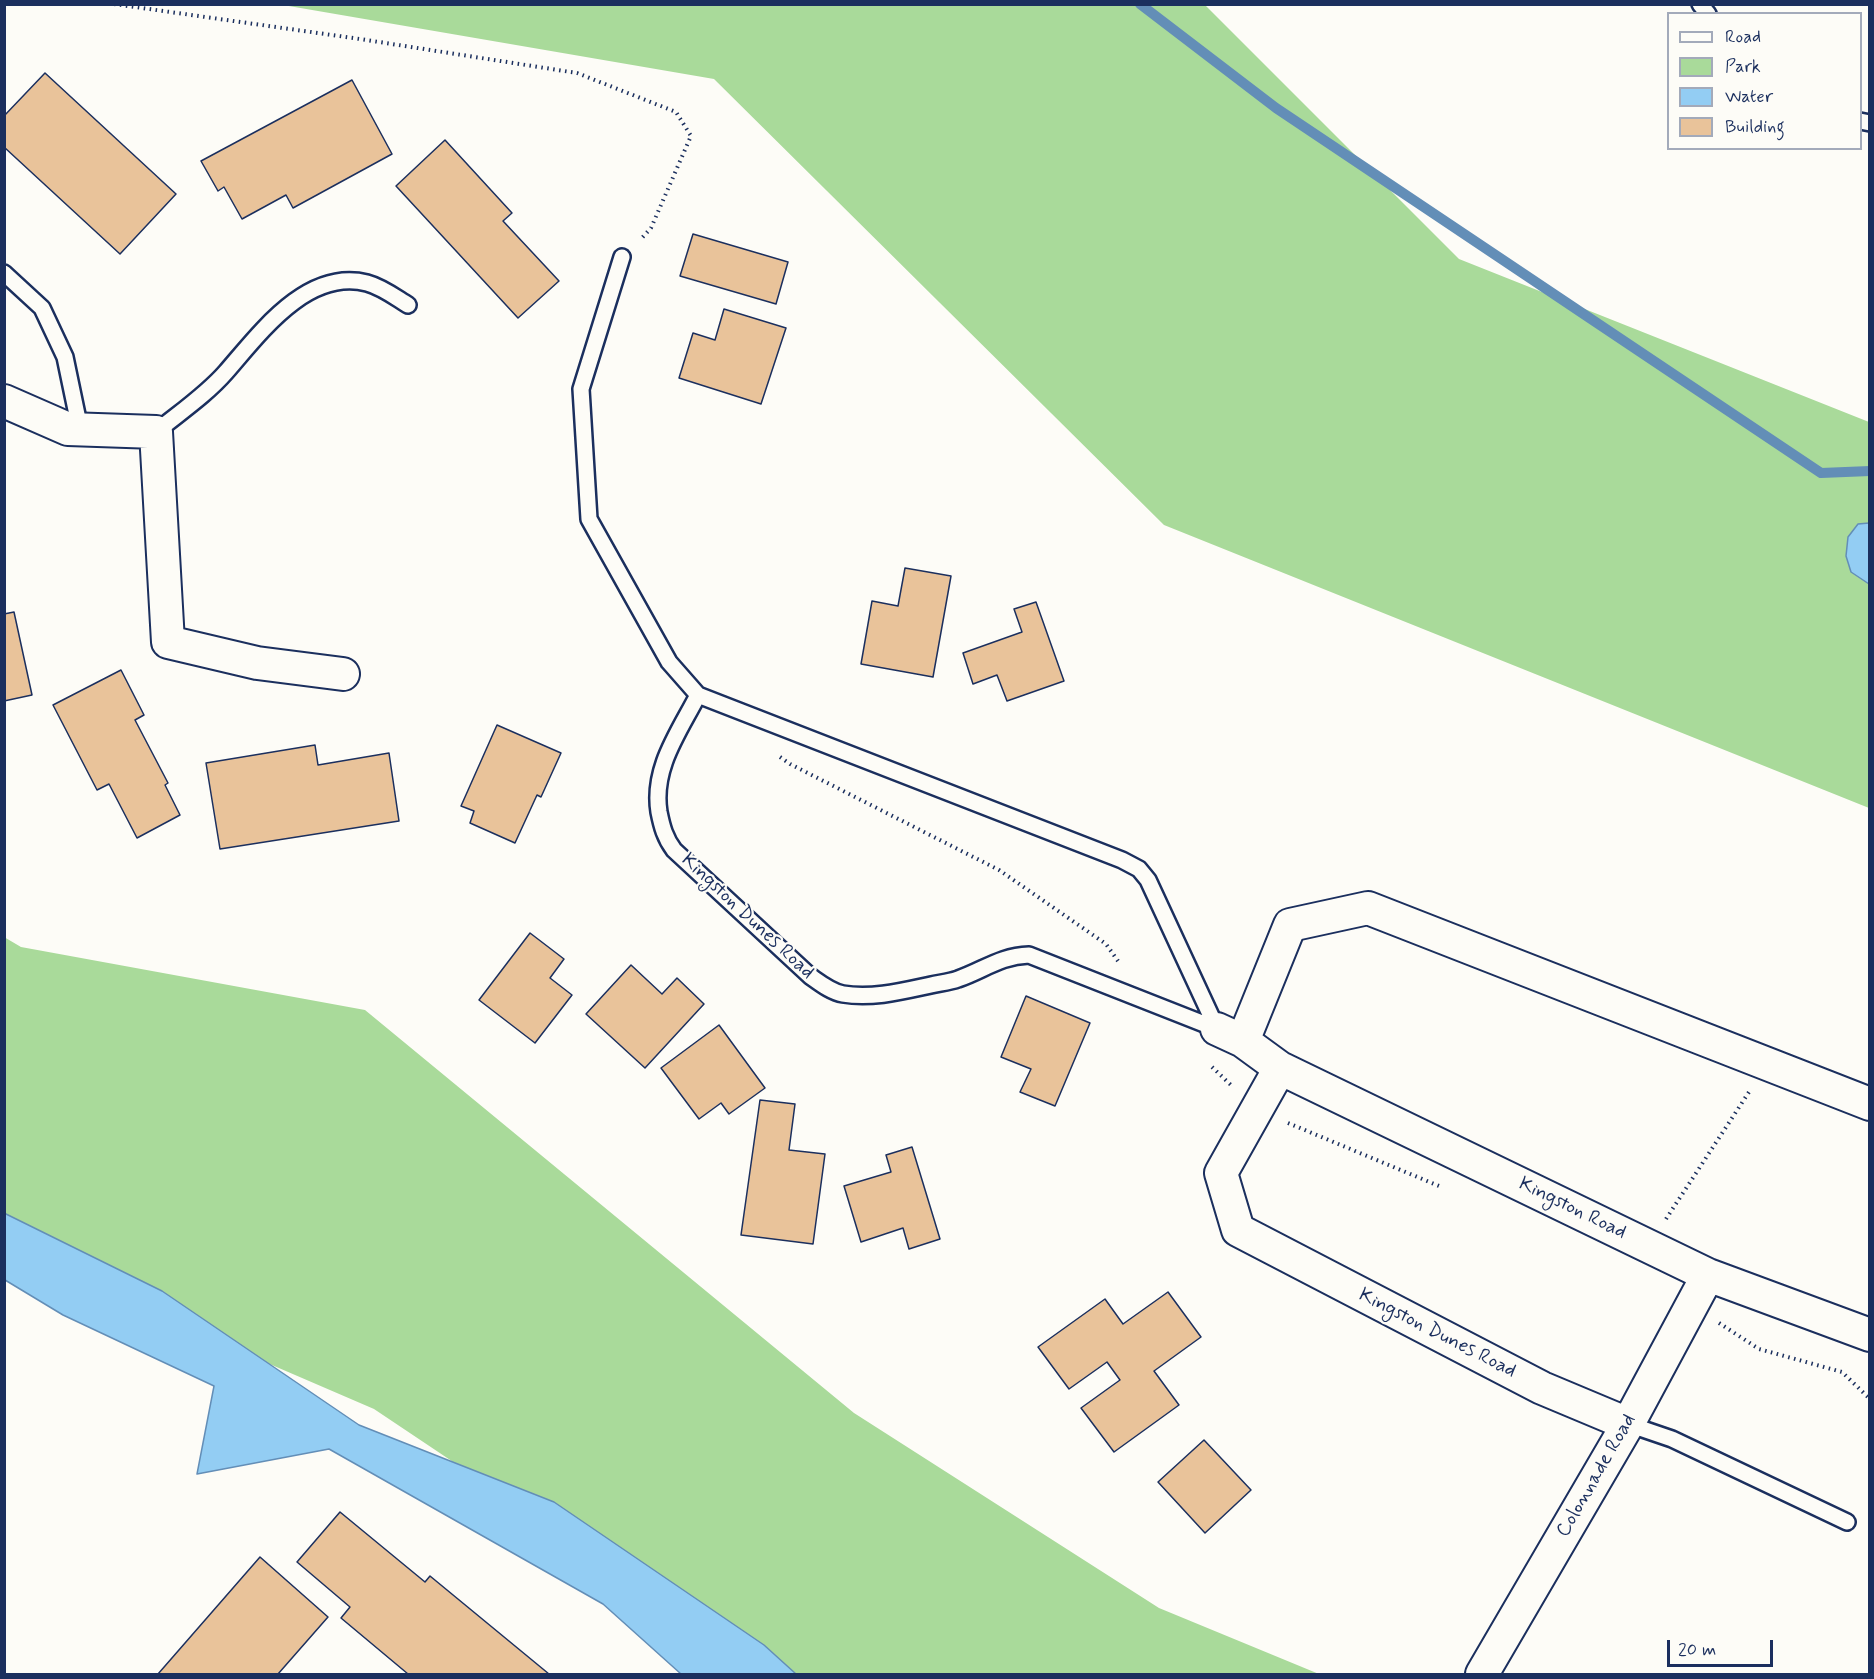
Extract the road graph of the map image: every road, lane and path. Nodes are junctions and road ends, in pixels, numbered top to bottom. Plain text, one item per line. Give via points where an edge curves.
1 (114, 4) edge
2 (622, 257) joint
3 (4, 273) edge
4 (408, 305) dead end
5 (4, 400) edge
6 (80, 429) junction
7 (156, 432) junction
8 (342, 674) dead end
9 (698, 695) junction
10 (1230, 1035) junction
11 (1767, 1064) junction
12 (1280, 1068) junction
13 (1869, 1104) edge
14 (1648, 1246) junction
15 (1708, 1275) junction
16 (1869, 1335) edge
17 (1628, 1424) junction
18 (1847, 1522) dead end
19 (1482, 1674) edge

1 - 2 path via 577,73 676,112 691,136 651,228
2 - 9 lane, Kingston Dunes Road via 581,389 589,519 669,662
3 - 6 lane via 42,308 47,318 65,357
4 - 7 lane via 368,283 347,280 314,290 274,318 225,374
5 - 6 street via 68,429
6 - 7 street
7 - 8 street via 168,642 257,663
9 - 10 lane, Kingston Dunes Road via 1139,869
9 - 10 lane, Kingston Dunes Road via 662,765 657,798 662,829 674,850 826,988 841,994 896,992 958,979 997,961 1029,955
10 - 11 street via 1290,925 1368,908
10 - 12 street, Kingston Dunes Road
11 - 13 street
11 - 14 path
12 - 14 street, Kingston Road
12 - 17 street, Kingston Dunes Road via 1221,1173 1238,1230 1542,1388
14 - 15 street, Kingston Road
15 - 16 street, Kingston Road
15 - 17 street, Colonnade Road
17 - 18 lane, Kingston Dunes Road via 1672,1439
17 - 19 street, Colonnade Road

